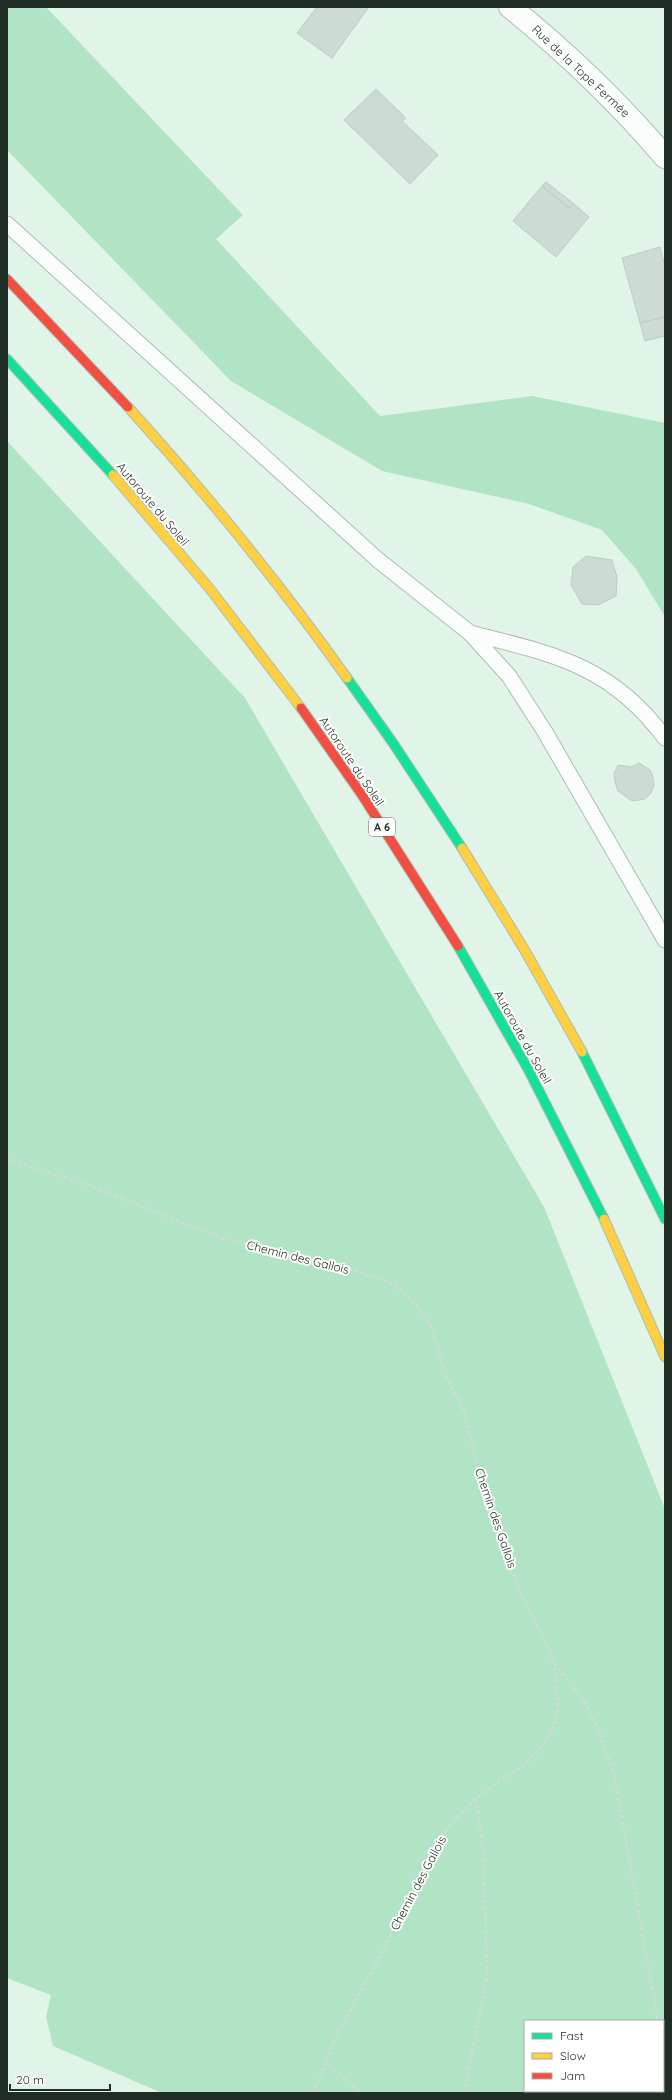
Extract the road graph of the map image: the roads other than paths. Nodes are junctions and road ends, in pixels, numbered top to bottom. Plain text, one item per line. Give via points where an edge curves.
1 (510, 7) edge
2 (665, 157) edge
3 (7, 224) edge
4 (7, 279) edge
5 (7, 359) edge
6 (470, 633) junction
7 (665, 738) edge
8 (665, 940) edge
9 (665, 1219) edge
10 (665, 1357) edge

1 - 2 street, Rue de la Tope Fermée via 557,45 598,84
3 - 6 lane via 378,560
4 - 9 highway via 97,371 194,482 280,587 387,734 438,809 537,971 614,1114
5 - 10 highway, Autoroute du Soleil / A 6 via 106,466 231,617 314,727 387,834 472,970 552,1116 611,1233
6 - 7 lane via 534,649 567,660 594,673 631,699
6 - 8 lane via 509,676 545,732

